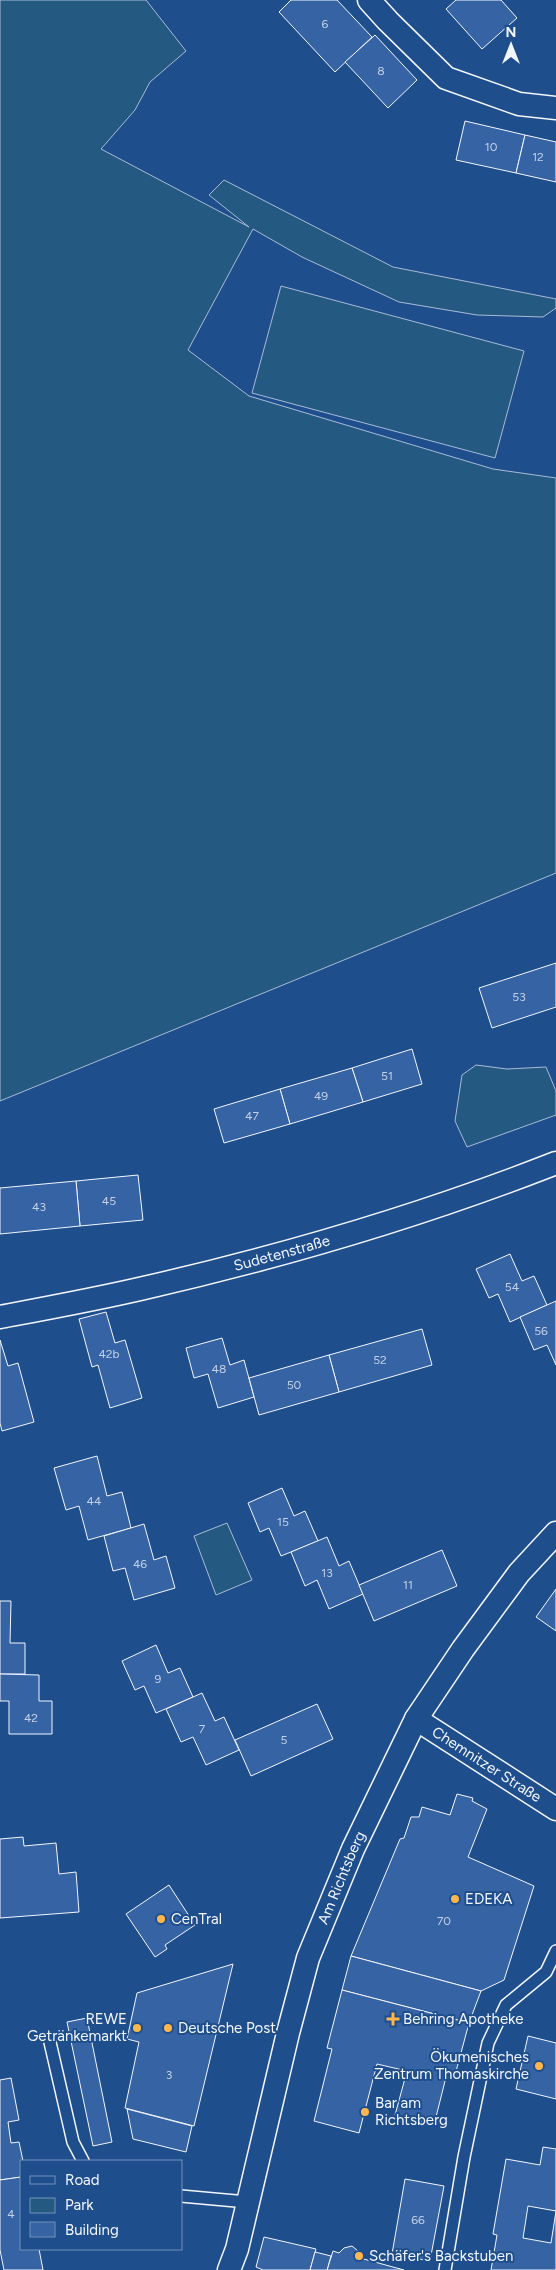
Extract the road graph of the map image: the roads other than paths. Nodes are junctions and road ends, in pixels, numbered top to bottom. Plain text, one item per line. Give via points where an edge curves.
1 (369, 0) edge
2 (556, 108) edge
3 (556, 1163) edge
4 (0, 1318) edge
5 (556, 1533) edge
6 (416, 1719) junction
7 (556, 1809) edge
8 (556, 1951) edge
9 (49, 2038) dead end
10 (82, 2160) edge
11 (182, 2196) edge
12 (248, 2202) junction
13 (228, 2270) edge
14 (445, 2270) edge

1 - 2 street via 446,78 519,104
3 - 4 street, Sudetenstraße via 459,1200 249,1262 143,1289
5 - 6 street, Am Richtsberg via 519,1573
6 - 7 street, Chemnitzer Straße
6 - 12 street, Am Richtsberg via 353,1849 308,1958
8 - 14 lane via 546,1972 506,2005 488,2043
9 - 10 lane via 73,2142
11 - 12 lane
12 - 13 street, Am Richtsberg via 237,2249

